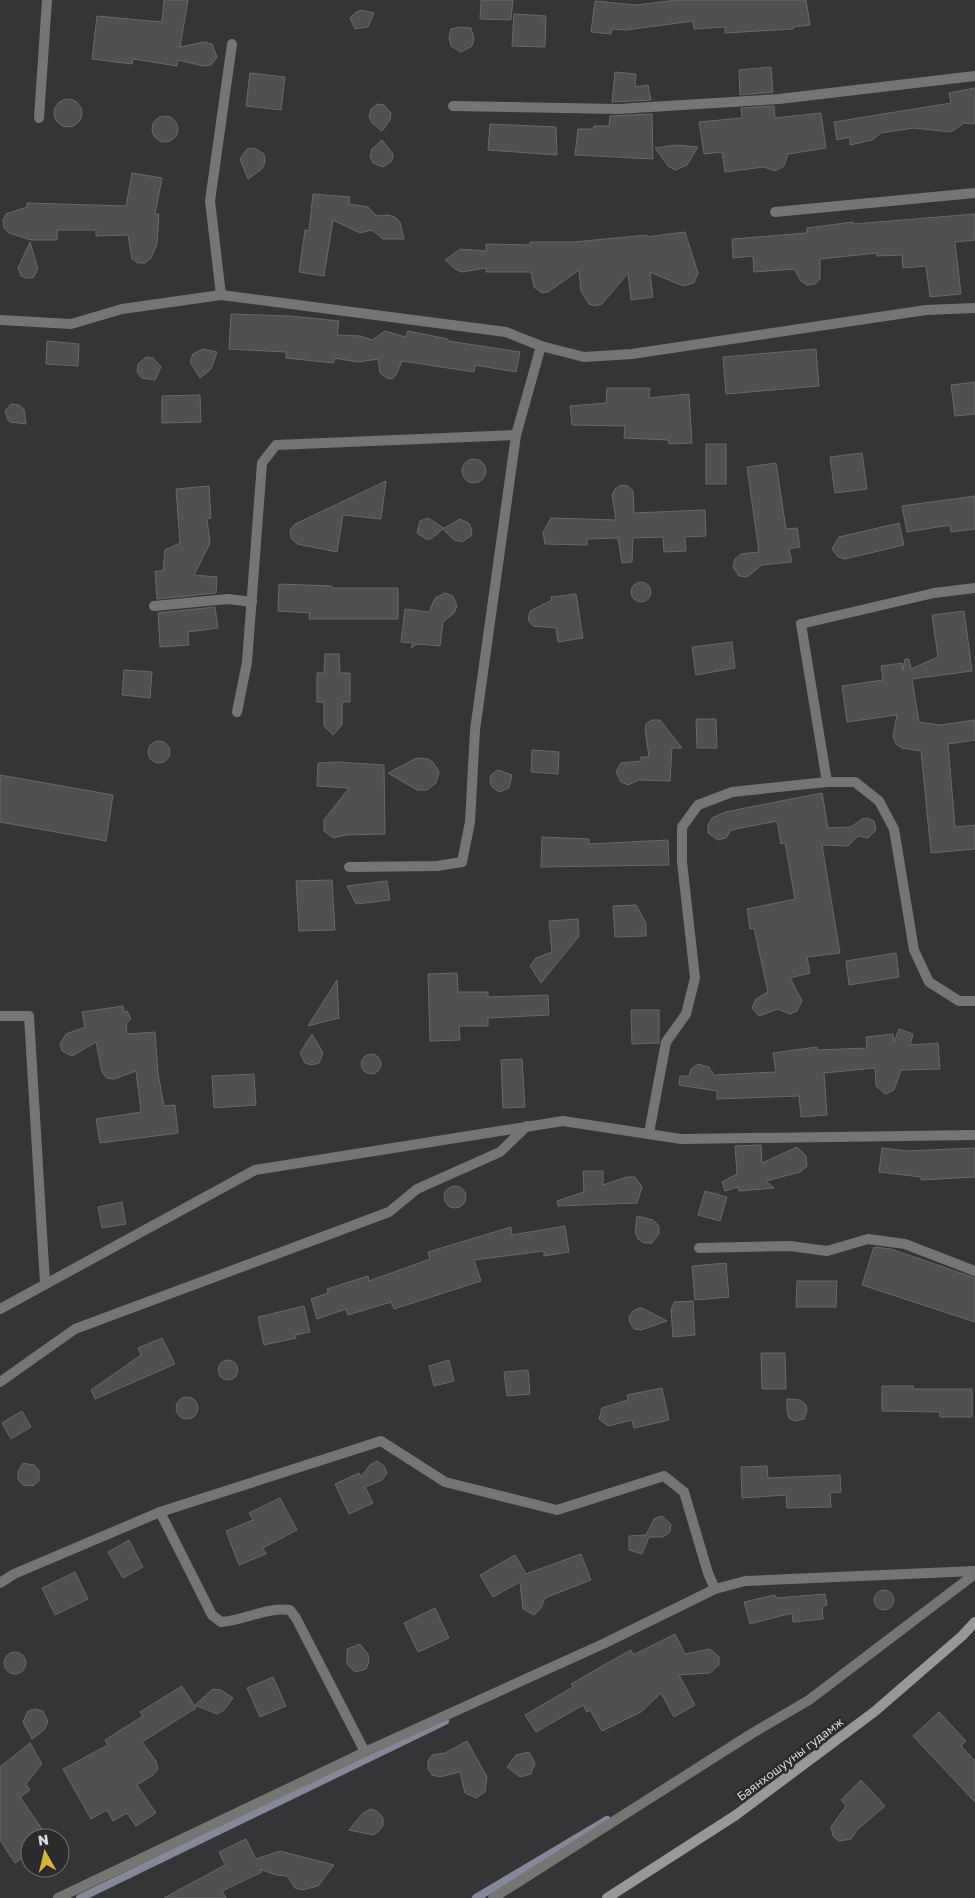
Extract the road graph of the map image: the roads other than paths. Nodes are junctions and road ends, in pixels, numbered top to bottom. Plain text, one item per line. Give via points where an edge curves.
1 (47, 0) edge
2 (232, 44) dead end
3 (975, 76) edge
4 (453, 106) dead end
5 (39, 118) dead end
6 (975, 193) edge
7 (775, 212) dead end
8 (221, 295) junction
9 (975, 308) edge
10 (0, 320) edge
11 (541, 346) junction
12 (516, 435) junction
13 (975, 588) edge
14 (252, 602) junction
15 (154, 606) dead end
16 (237, 712) dead end
17 (827, 782) junction
18 (348, 867) dead end
19 (975, 1001) edge
20 (0, 1016) edge
21 (527, 1126) junction
22 (649, 1133) junction
23 (975, 1135) edge
24 (699, 1248) dead end
25 (975, 1271) edge
26 (45, 1283) junction
27 (0, 1309) edge
28 (0, 1382) edge
29 (160, 1512) junction
30 (975, 1572) edge
31 (0, 1583) edge
32 (716, 1589) junction
33 (975, 1622) edge
34 (365, 1752) junction
35 (58, 1898) edge
36 (493, 1898) edge
37 (607, 1898) edge

1 - 5 street
2 - 8 street via 210,201
3 - 4 street via 779,99 627,108
6 - 7 street
8 - 10 street via 122,309 71,324
8 - 11 street via 506,332
9 - 11 street via 926,310 632,354 584,356
11 - 12 street
12 - 14 street via 276,445 262,463
12 - 18 street via 475,730 470,822 462,862 437,866
13 - 17 street via 934,593 801,624
14 - 15 street via 228,599
14 - 16 street via 247,662
17 - 19 street via 855,782 879,801 894,829 914,950 929,982 959,1001
17 - 22 street via 732,792 698,805 682,827 682,862 695,978 686,1014 666,1042
20 - 26 street via 29,1016
21 - 22 street via 563,1121
21 - 26 street via 255,1170
21 - 28 street via 500,1152 417,1189 389,1212 75,1329
22 - 23 street via 682,1139
24 - 25 street via 790,1246 827,1251 868,1239 905,1244
26 - 27 street
29 - 31 street via 14,1574
29 - 32 street via 381,1441 446,1482 557,1510 664,1476 684,1492 708,1573
29 - 34 street via 212,1615 221,1622 236,1621 277,1608 290,1610
30 - 32 street via 745,1581
30 - 36 street via 809,1700
32 - 34 street
33 - 37 main road, Баянхошууны гудамж via 867,1718 736,1815
34 - 35 street

